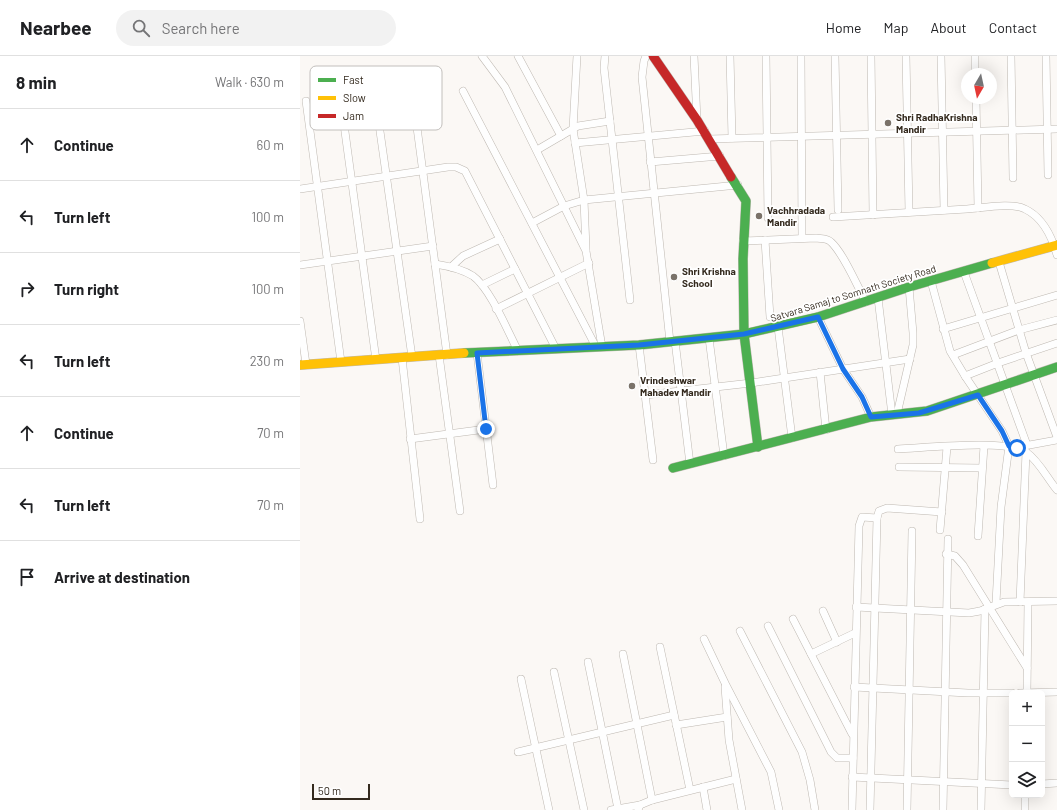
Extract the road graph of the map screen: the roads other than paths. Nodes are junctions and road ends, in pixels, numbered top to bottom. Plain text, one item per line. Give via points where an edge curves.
1 (482, 56) edge
2 (518, 56) edge
3 (577, 56) edge
4 (605, 56) edge
5 (646, 56) edge
6 (653, 56) edge
7 (694, 56) edge
8 (730, 56) edge
9 (766, 56) edge
10 (801, 56) edge
11 (835, 56) edge
12 (871, 56) edge
13 (906, 56) edge
14 (941, 56) edge
15 (975, 56) edge
16 (1011, 56) edge
17 (1046, 56) edge
18 (975, 68) edge
19 (463, 91) dead end
20 (306, 101) dead end
21 (976, 104) edge
22 (697, 120) junction
23 (610, 121) junction
24 (573, 129) junction
25 (1047, 129) junction
26 (1057, 129) edge
27 (345, 130) edge
28 (380, 130) edge
29 (418, 130) edge
30 (1012, 130) junction
31 (976, 131) junction
32 (908, 132) junction
33 (943, 132) junction
34 (871, 133) junction
35 (836, 134) junction
36 (707, 135) junction
37 (801, 135) junction
38 (561, 136) junction
39 (648, 136) junction
40 (766, 136) junction
41 (732, 138) junction
42 (612, 140) junction
43 (575, 143) junction
44 (537, 150) junction
45 (720, 156) junction
46 (650, 162) junction
47 (423, 170) junction
48 (1048, 174) dead end
49 (386, 176) junction
50 (1013, 178) dead end
51 (352, 182) junction
52 (738, 185) junction
53 (317, 186) junction
54 (300, 189) edge
55 (654, 193) junction
56 (618, 196) junction
57 (584, 200) junction
58 (564, 206) junction
59 (978, 208) junction
60 (838, 210) dead end
61 (944, 210) junction
62 (909, 212) junction
63 (873, 215) junction
64 (768, 218) dead end
65 (833, 218) dead end
66 (532, 223) junction
67 (802, 238) junction
68 (500, 239) junction
69 (765, 240) junction
70 (743, 242) junction
71 (433, 246) junction
72 (1056, 248) edge
73 (586, 251) junction
74 (397, 252) junction
75 (362, 256) junction
76 (327, 261) junction
77 (999, 262) junction
78 (589, 263) junction
79 (435, 264) junction
80 (300, 265) edge
81 (451, 267) junction
82 (515, 269) junction
83 (964, 272) junction
84 (560, 278) junction
85 (931, 281) junction
86 (482, 285) junction
87 (909, 287) junction
88 (528, 293) junction
89 (1057, 295) edge
90 (878, 298) junction
91 (630, 300) dead end
92 (866, 302) junction
93 (1013, 308) junction
94 (496, 309) junction
95 (770, 317) dead end
96 (818, 317) junction
97 (982, 317) junction
98 (1057, 320) edge
99 (300, 321) edge
100 (778, 327) junction
101 (943, 329) junction
102 (1019, 330) junction
103 (744, 334) junction
104 (709, 338) junction
105 (990, 341) junction
106 (672, 342) junction
107 (1057, 343) edge
108 (639, 345) junction
109 (599, 347) junction
110 (556, 349) junction
111 (518, 351) junction
112 (477, 353) junction
113 (1026, 353) junction
114 (443, 355) junction
115 (953, 355) junction
116 (412, 357) junction
117 (402, 358) junction
118 (910, 359) junction
119 (376, 360) junction
120 (340, 362) junction
121 (886, 362) junction
122 (998, 363) junction
123 (303, 365) edge
124 (1057, 367) edge
125 (843, 369) junction
126 (820, 372) junction
127 (1034, 374) junction
128 (965, 376) junction
129 (784, 378) junction
130 (751, 383) junction
131 (1006, 384) junction
132 (715, 388) junction
133 (681, 391) junction
134 (645, 395) junction
135 (978, 395) junction
136 (895, 414) junction
137 (871, 417) junction
138 (486, 429) junction
139 (826, 430) junction
140 (450, 434) junction
141 (1057, 437) edge
142 (410, 438) junction
143 (792, 438) junction
144 (1057, 440) edge
145 (984, 446) junction
146 (1009, 446) junction
147 (758, 447) junction
148 (947, 447) junction
149 (1027, 448) junction
150 (898, 449) dead end
151 (724, 456) junction
152 (653, 460) dead end
153 (690, 464) junction
154 (900, 467) dead end
155 (673, 468) dead end
156 (946, 468) junction
157 (982, 468) junction
158 (493, 485) dead end
159 (1057, 490) edge
160 (460, 511) dead end
161 (942, 512) junction
162 (877, 518) junction
163 (420, 519) dead end
164 (940, 530) dead end
165 (912, 531) dead end
166 (978, 536) dead end
167 (948, 539) dead end
168 (946, 554) junction
169 (1057, 601) edge
170 (1020, 602) junction
171 (1028, 602) junction
172 (996, 603) junction
173 (856, 607) junction
174 (874, 608) junction
175 (986, 608) junction
176 (911, 609) junction
177 (822, 611) dead end
178 (946, 612) junction
179 (793, 619) dead end
180 (768, 626) dead end
181 (740, 631) dead end
182 (855, 633) junction
183 (704, 639) dead end
184 (837, 642) junction
185 (660, 647) dead end
186 (623, 654) dead end
187 (811, 654) junction
188 (588, 662) dead end
189 (1027, 668) junction
190 (554, 672) dead end
191 (521, 679) dead end
192 (724, 683) junction
193 (854, 687) junction
194 (872, 689) junction
195 (909, 690) junction
196 (1027, 690) edge
197 (946, 692) junction
198 (1045, 692) edge
199 (1057, 692) edge
200 (1009, 693) edge
201 (983, 694) junction
202 (674, 715) junction
203 (727, 717) junction
204 (637, 724) junction
205 (676, 725) junction
206 (602, 733) junction
207 (853, 736) junction
208 (570, 740) junction
209 (535, 748) junction
210 (518, 752) dead end
211 (852, 758) junction
212 (852, 778) junction
213 (870, 778) junction
214 (736, 779) junction
215 (907, 780) junction
216 (943, 782) junction
217 (1057, 783) edge
218 (981, 784) junction
219 (1045, 784) edge
220 (1009, 785) edge
221 (703, 787) junction
222 (690, 790) junction
223 (1025, 798) edge
224 (652, 800) junction
225 (639, 807) edge
226 (614, 809) edge
227 (549, 810) edge
228 (584, 810) edge
229 (707, 810) edge
230 (742, 810) edge
231 (779, 810) edge
232 (814, 810) edge
233 (852, 810) edge
234 (870, 810) edge
235 (907, 810) edge
236 (943, 810) edge
237 (981, 810) edge
238 (1025, 810) edge

1 - 44 street via 505,87
2 - 38 street
3 - 24 street
4 - 23 street
5 - 39 street via 642,77
6 - 22 street
7 - 22 street
8 - 41 street
9 - 40 street
10 - 37 street
11 - 35 street
12 - 34 street
13 - 32 street
14 - 33 street
15 - 18 street
16 - 30 street
17 - 25 street
19 - 66 street
20 - 53 street
21 - 31 street
22 - 36 street
23 - 24 street
23 - 42 street
24 - 38 street
24 - 43 street
25 - 26 street
25 - 30 street
25 - 48 street
27 - 51 street
28 - 49 street
29 - 47 street
30 - 31 street
30 - 50 street
31 - 33 street
31 - 59 street
32 - 33 street
32 - 34 street
32 - 62 street
33 - 61 street
34 - 35 street
34 - 63 street
35 - 37 street
35 - 60 street
36 - 39 street
36 - 41 street
36 - 45 street
37 - 40 street
37 - 67 street
38 - 44 street
39 - 42 street
39 - 46 street
40 - 41 street
40 - 64 street
42 - 43 street
42 - 56 street
43 - 57 street
44 - 58 street
45 - 46 street
45 - 52 street
46 - 55 street
47 - 49 street
47 - 68 street via 448,167 461,168 465,171
47 - 71 street
49 - 51 street
49 - 74 street
51 - 53 street
51 - 75 street
52 - 55 street
52 - 70 street via 746,201
53 - 54 street
53 - 76 street
55 - 56 street
55 - 106 street
56 - 57 street
56 - 91 street
57 - 58 street
57 - 73 street
58 - 66 street
58 - 73 street
59 - 61 street
59 - 72 street via 1024,208 1033,213 1042,224
61 - 62 street
62 - 63 street
63 - 65 street
66 - 84 street
67 - 69 street
67 - 92 street via 827,239 831,242
68 - 81 street via 463,256
68 - 82 street
69 - 70 street
69 - 95 street
70 - 103 street
71 - 74 street
71 - 79 street
72 - 77 street, Satvara Samaj to Somnath Society Road
73 - 78 street
74 - 75 street
74 - 116 street
75 - 76 street
75 - 119 street
76 - 80 street
76 - 120 street
77 - 83 street, Satvara Samaj to Somnath Society Road
77 - 93 street
78 - 84 street
78 - 109 street
79 - 81 street
79 - 114 street
81 - 86 street via 474,277
82 - 86 street
82 - 88 street
83 - 85 street, Satvara Samaj to Somnath Society Road
83 - 97 street
84 - 88 street
84 - 109 street
85 - 87 street, Satvara Samaj to Somnath Society Road
85 - 101 street
86 - 94 street
87 - 90 street, Satvara Samaj to Somnath Society Road
87 - 118 street via 913,333
88 - 94 street
88 - 110 street
89 - 93 street
90 - 92 street, Satvara Samaj to Somnath Society Road
90 - 121 street
92 - 96 street, Satvara Samaj to Somnath Society Road
93 - 97 street
93 - 102 street
94 - 111 street
96 - 100 street, Satvara Samaj to Somnath Society Road
96 - 125 street
97 - 101 street
97 - 105 street
98 - 102 street
99 - 123 street
100 - 103 street, Satvara Samaj to Somnath Society Road
100 - 129 street
101 - 115 street
102 - 105 street
102 - 113 street
103 - 104 street, Satvara Samaj to Somnath Society Road
103 - 130 street
104 - 106 street, Satvara Samaj to Somnath Society Road
104 - 132 street
105 - 115 street
105 - 122 street
106 - 108 street, Satvara Samaj to Somnath Society Road
106 - 133 street
107 - 113 street
108 - 109 street, Satvara Samaj to Somnath Society Road
108 - 134 street
109 - 110 street, Satvara Samaj to Somnath Society Road
110 - 111 street, Satvara Samaj to Somnath Society Road
111 - 112 street, Satvara Samaj to Somnath Society Road
112 - 114 street, Satvara Samaj to Somnath Society Road
112 - 138 street
113 - 122 street
113 - 127 street
114 - 116 street, Satvara Samaj to Somnath Society Road
114 - 140 street
115 - 128 street
116 - 117 street, Satvara Samaj to Somnath Society Road
117 - 119 street, Satvara Samaj to Somnath Society Road
117 - 142 street
118 - 121 street
118 - 136 street
119 - 120 street, Satvara Samaj to Somnath Society Road
120 - 123 street, Satvara Samaj to Somnath Society Road
121 - 125 street
121 - 136 street
122 - 128 street
122 - 131 street
124 - 127 street
125 - 126 street
125 - 137 street via 862,397
126 - 129 street
126 - 139 street
127 - 131 street
127 - 141 street
128 - 135 street
129 - 130 street
129 - 143 street
130 - 132 street
130 - 147 street
131 - 135 street
131 - 149 street
132 - 133 street
132 - 151 street
133 - 134 street
133 - 153 street
134 - 152 street
135 - 136 street via 928,411
135 - 146 street
136 - 137 street
137 - 139 street
138 - 140 street
138 - 158 street
139 - 143 street
140 - 142 street
140 - 160 street
142 - 163 street
143 - 147 street
144 - 149 street
145 - 146 street
145 - 148 street
145 - 157 street
146 - 149 street
146 - 172 street
147 - 151 street
148 - 150 street
148 - 156 street
149 - 159 street
149 - 170 street
151 - 153 street
153 - 155 street
154 - 156 street
156 - 157 street
156 - 161 street
157 - 166 street
161 - 162 street via 887,508 879,511
161 - 164 street
162 - 173 street via 862,517 860,521
162 - 174 street
165 - 176 street
167 - 168 street
168 - 175 street via 955,556 963,565
168 - 178 street
169 - 171 street
170 - 171 street
170 - 172 street
171 - 189 street
172 - 175 street
173 - 174 street
173 - 182 street
174 - 176 street
174 - 194 street
175 - 178 street via 975,612
175 - 189 street
175 - 201 street
176 - 178 street
176 - 195 street
177 - 184 street
178 - 197 street
179 - 187 street
180 - 211 street via 830,752 837,758
181 - 232 street via 802,752 810,780
182 - 184 street
182 - 193 street
183 - 192 street
184 - 187 street
185 - 202 street
186 - 204 street
187 - 207 street
188 - 206 street
189 - 196 street
190 - 208 street
191 - 209 street
192 - 203 street
192 - 231 street via 770,772
193 - 194 street
193 - 207 street
194 - 195 street
194 - 213 street
195 - 197 street
195 - 215 street
197 - 201 street
197 - 216 street
198 - 199 street
200 - 201 street
201 - 218 street
202 - 204 street
202 - 205 street
203 - 205 street
203 - 214 street
204 - 206 street
204 - 224 street
205 - 222 street
206 - 208 street
206 - 226 street
207 - 211 street
208 - 209 street
208 - 228 street
209 - 210 street
209 - 227 street
211 - 212 street
212 - 213 street
212 - 233 street
213 - 215 street
213 - 234 street
214 - 221 street
214 - 230 street
215 - 216 street
215 - 235 street
216 - 218 street
216 - 236 street
217 - 219 street
218 - 220 street
218 - 237 street
221 - 222 street
221 - 229 street
222 - 224 street
223 - 238 street
224 - 225 street
225 - 226 street

